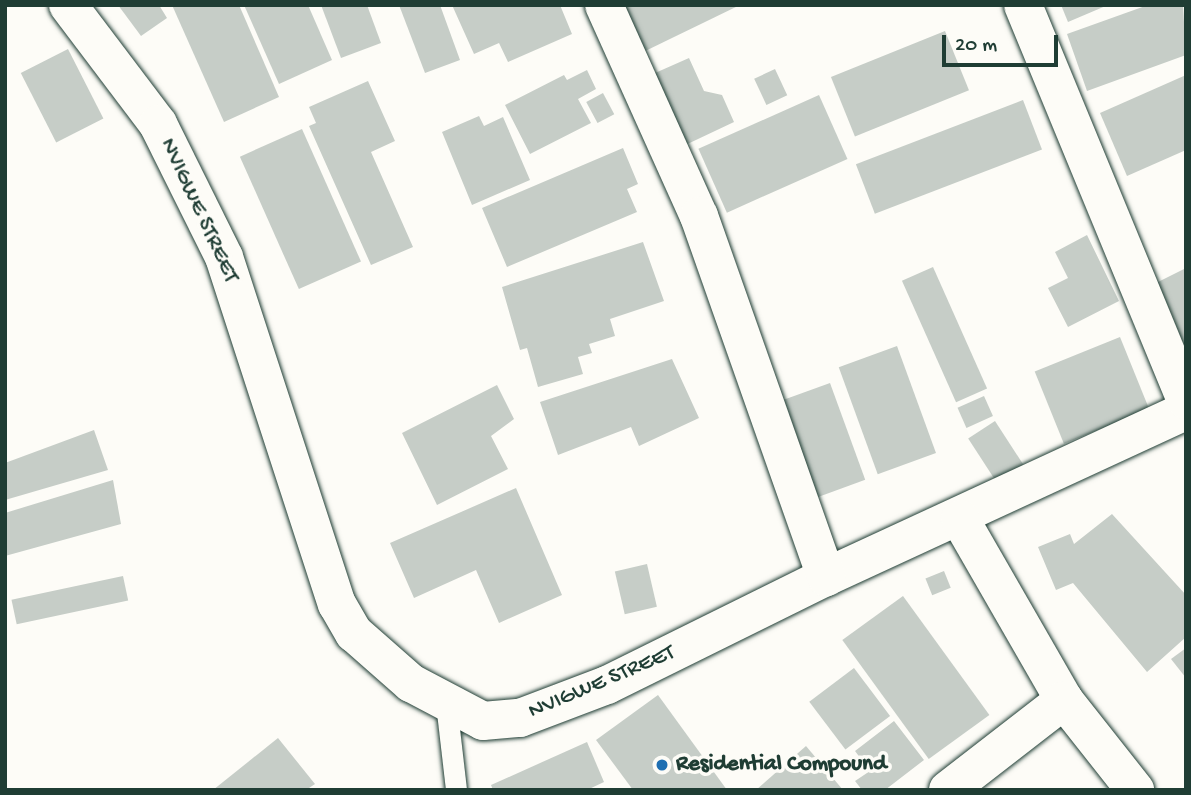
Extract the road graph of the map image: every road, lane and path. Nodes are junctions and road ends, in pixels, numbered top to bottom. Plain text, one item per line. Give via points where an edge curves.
1 (68, 5) edge
2 (604, 5) edge
3 (1024, 5) edge
4 (1186, 400) edge
5 (1186, 411) edge
6 (960, 519) junction
7 (826, 577) junction
8 (1064, 700) junction
9 (446, 703) junction
10 (456, 790) edge
11 (948, 790) edge
12 (1135, 790) edge

1 - 9 street, NVIGWE STREET via 158,124 224,257 337,604 354,633 376,656
2 - 7 street via 698,216
3 - 4 street
5 - 6 street, NVIGWE STREET
6 - 7 street, NVIGWE STREET
6 - 8 street
7 - 9 street, NVIGWE STREET via 607,685 520,718 483,721
8 - 11 street
8 - 12 street
9 - 10 lane

